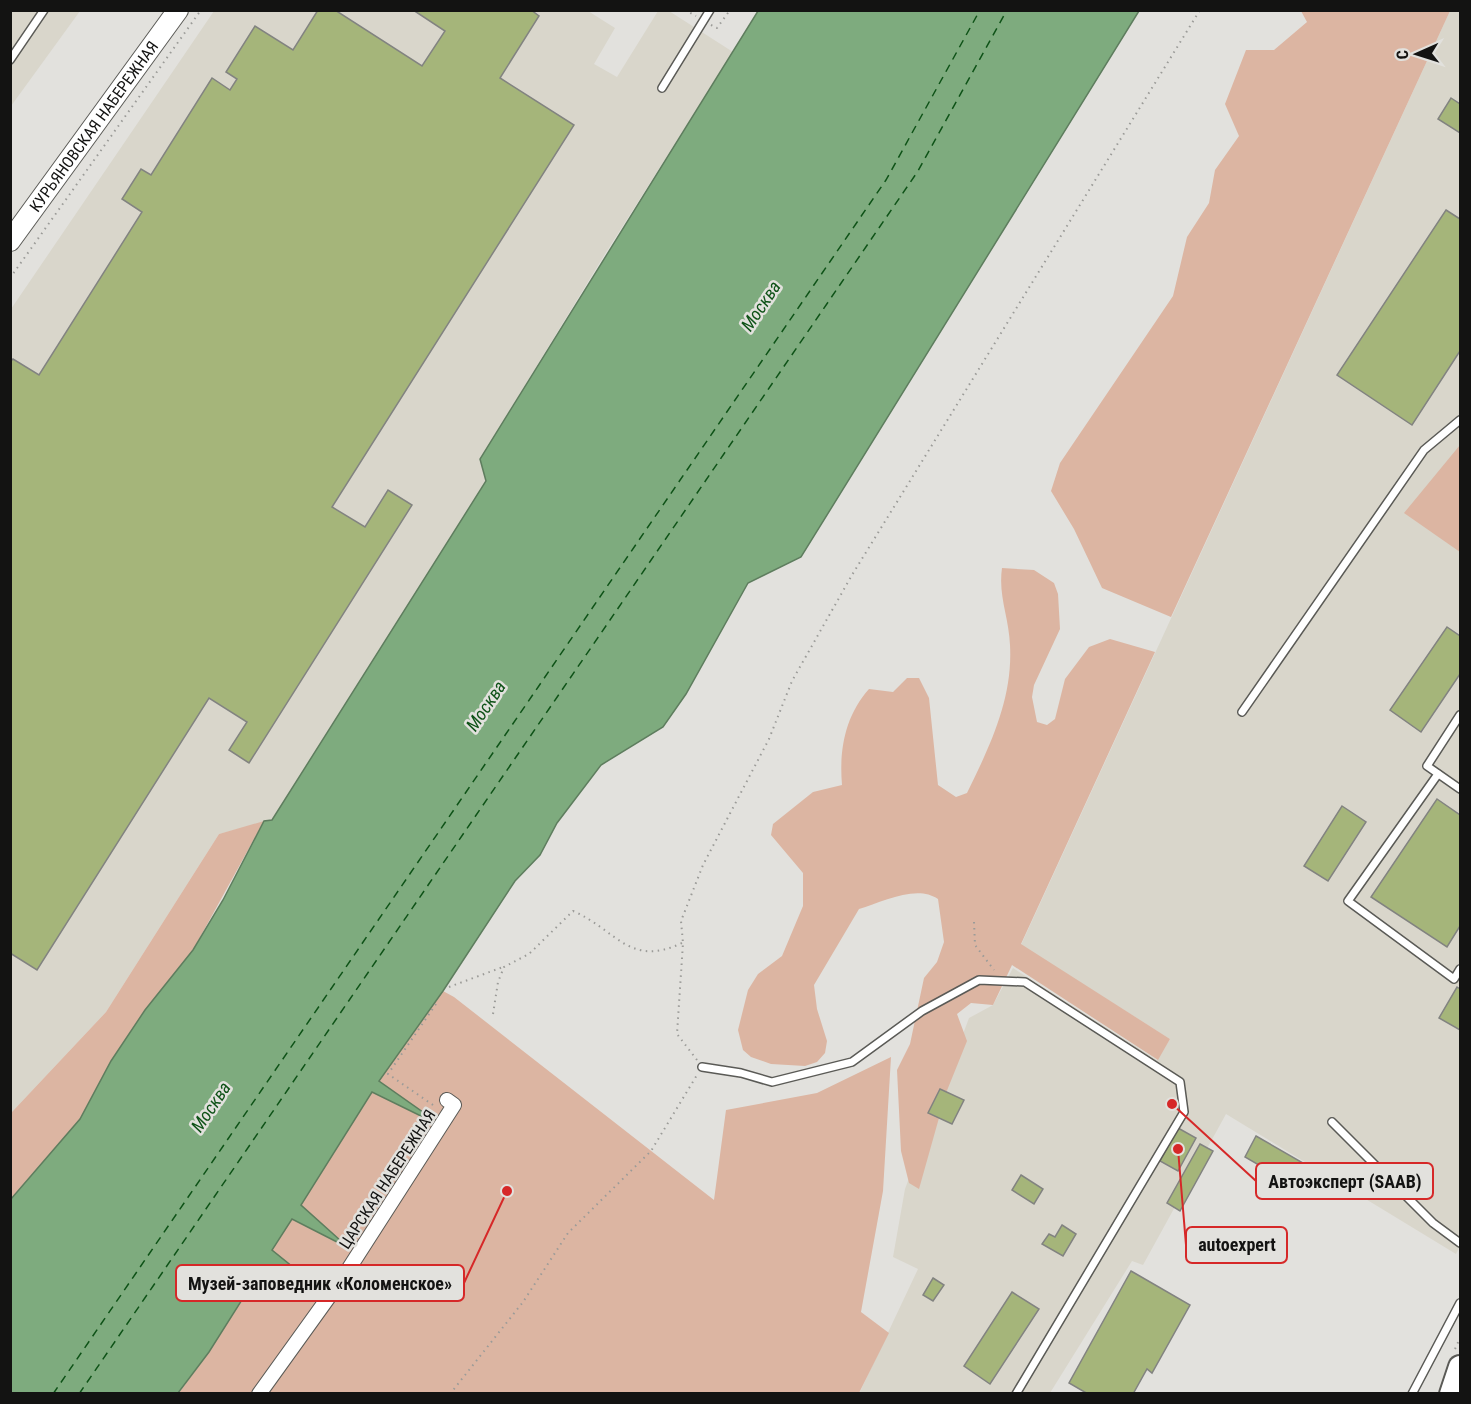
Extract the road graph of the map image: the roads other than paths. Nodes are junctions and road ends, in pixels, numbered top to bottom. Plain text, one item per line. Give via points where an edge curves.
1 (44, 10) edge
2 (178, 10) edge
3 (710, 10) edge
4 (10, 60) edge
5 (662, 88) dead end
6 (16, 229) edge
7 (1461, 420) edge
8 (1242, 712) dead end
9 (1461, 714) edge
10 (1438, 774) junction
11 (1461, 789) edge
12 (1461, 969) edge
13 (702, 1067) road end
14 (444, 1105) road end
15 (1332, 1122) dead end
16 (1461, 1243) edge
17 (1461, 1303) edge
18 (1461, 1367) edge
19 (259, 1394) edge
20 (1016, 1394) edge
21 (1412, 1394) edge
22 (1451, 1394) edge

1 - 4 lane
2 - 6 street, КУРЬЯНОВСКАЯ НАБЕРЕЖНАЯ
3 - 5 lane
7 - 8 lane via 1424,450
9 - 10 lane via 1427,766
10 - 11 lane
10 - 12 lane via 1348,901 1454,979
13 - 20 lane via 772,1082 852,1062 922,1011 979,980 1024,982 1180,1082 1184,1112
14 - 19 street, ЦАРСКАЯ НАБЕРЕЖНАЯ via 454,1106 346,1273
15 - 16 lane via 1433,1223
17 - 21 lane
18 - 22 main road

